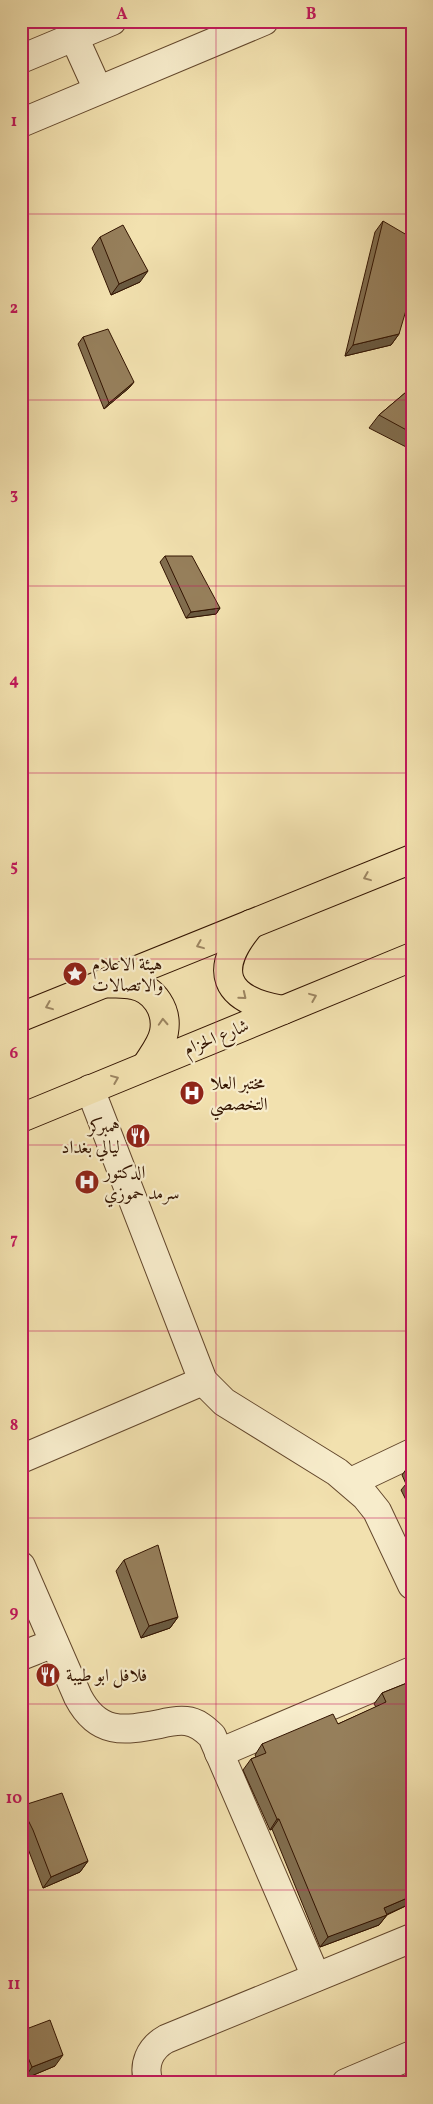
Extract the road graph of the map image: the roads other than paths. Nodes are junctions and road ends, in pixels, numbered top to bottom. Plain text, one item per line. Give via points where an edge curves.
1 (112, 21) edge
2 (264, 21) edge
3 (74, 37) junction
4 (21, 59) edge
5 (98, 90) junction
6 (21, 122) edge
7 (412, 859) edge
8 (251, 924) junction
9 (412, 957) edge
10 (105, 983) junction
11 (283, 1010) junction
12 (21, 1018) edge
13 (146, 1066) junction
14 (90, 1090) junction
15 (21, 1118) edge
16 (203, 1381) junction
17 (412, 1453) edge
18 (21, 1459) edge
19 (351, 1482) junction
20 (21, 1566) edge
21 (412, 1585) edge
22 (54, 1643) junction
23 (21, 1656) edge
24 (412, 1671) edge
25 (219, 1753) junction
26 (412, 1938) edge
27 (316, 1977) junction
28 (412, 2055) edge
29 (149, 2083) edge
30 (346, 2083) edge

1 - 3 street
2 - 5 street
3 - 4 street
3 - 5 street
5 - 6 street
7 -> 8 main road
8 -> 10 main road
8 -> 11 main road via 231,952 229,973 232,986 240,996 254,1004
11 -> 9 main road, شارع الحزام
10 -> 12 main road
13 -> 10 main road via 164,1033 163,1012 149,992 134,985
11 - 13 main road, شارع الحزام
14 -> 13 main road, شارع الحزام
14 - 15 main road, شارع الحزام
14 - 16 street
16 - 18 street
16 - 19 street via 224,1402
17 - 19 street
19 - 21 street via 377,1511
20 - 22 street
22 - 23 street
22 - 25 street via 83,1707 98,1722 109,1727 130,1729 188,1721 212,1736
24 - 25 street
25 - 27 street
26 - 27 street
27 - 29 street via 158,2044 148,2059
28 - 30 street

